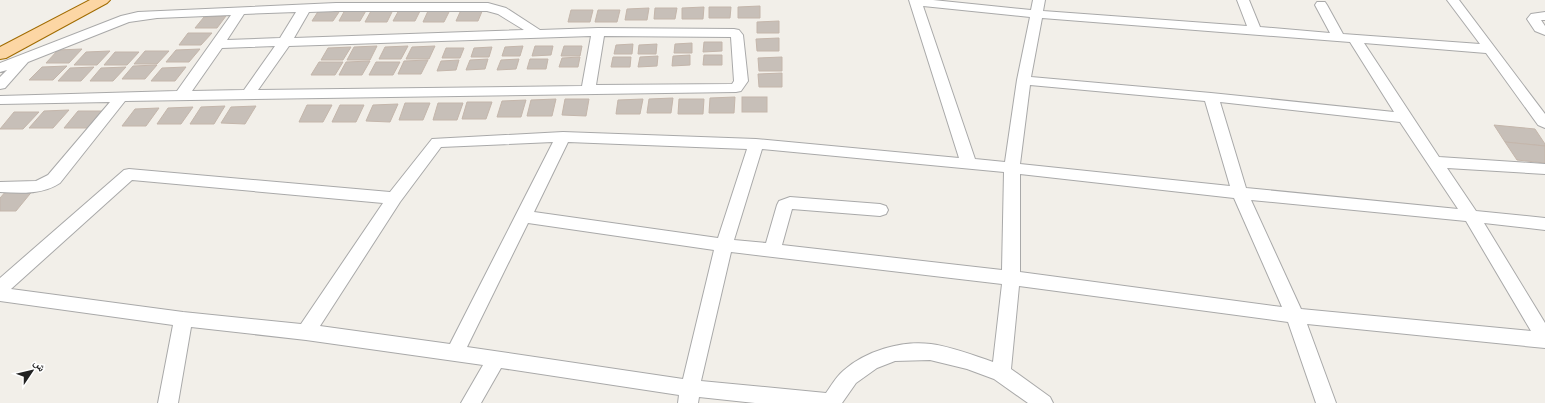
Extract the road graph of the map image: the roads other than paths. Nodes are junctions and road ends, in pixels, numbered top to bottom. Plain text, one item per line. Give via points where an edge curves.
1 (102, 0) edge
2 (1243, 0) edge
3 (1453, 0) edge
4 (916, 1) edge
5 (991, 5) edge
6 (1321, 5) dead end
7 (1038, 7) edge
8 (304, 9) junction
9 (240, 11) junction
10 (1545, 16) edge
11 (1255, 30) junction
12 (1545, 31) edge
13 (598, 32) junction
14 (538, 34) junction
15 (1338, 36) junction
16 (1354, 38) junction
17 (284, 42) junction
18 (218, 44) junction
19 (1490, 49) junction
20 (0, 54) edge
21 (26, 58) junction
22 (0, 68) edge
23 (1024, 80) junction
24 (0, 85) edge
25 (588, 89) junction
26 (248, 94) junction
27 (182, 95) junction
28 (121, 97) junction
29 (1211, 97) junction
30 (0, 100) edge
31 (1405, 118) junction
32 (1544, 123) edge
33 (563, 137) junction
34 (756, 144) junction
35 (1435, 162) junction
36 (969, 165) junction
37 (1012, 168) junction
38 (1545, 169) edge
39 (0, 187) edge
40 (1240, 193) junction
41 (394, 198) junction
42 (880, 210) dead end
43 (524, 216) junction
44 (1472, 216) junction
45 (1545, 224) edge
46 (724, 245) junction
47 (772, 251) junction
48 (1011, 278) junction
49 (0, 288) edge
50 (0, 294) edge
51 (1295, 316) junction
52 (183, 319) junction
53 (306, 332) junction
54 (1545, 339) edge
55 (455, 353) junction
56 (496, 359) junction
57 (1001, 373) junction
58 (689, 396) edge
59 (168, 403) edge
60 (471, 403) edge
61 (831, 403) edge
62 (1043, 403) edge
63 (1326, 403) edge

1 - 20 main road
2 - 11 street
3 - 19 street
4 - 5 street
4 - 36 street
5 - 7 street
6 - 15 street
7 - 11 street
7 - 23 street
8 - 9 street
8 - 14 street via 488,8 502,11
8 - 17 street
9 - 18 street
9 - 21 street via 138,16
10 - 12 street via 1533,19
11 - 15 street
13 - 14 street
13 - 25 street
13 - 25 street via 734,33 737,35 741,81 736,88
14 - 17 street
15 - 16 street
16 - 19 street
16 - 31 street
17 - 18 street
17 - 26 street
18 - 27 street
19 - 32 street
21 - 22 street
21 - 24 street
23 - 29 street
23 - 37 street
25 - 26 street
26 - 27 street
27 - 28 street
28 - 30 street
28 - 39 street via 48,184 41,187
29 - 31 street
29 - 40 street
31 - 35 street
33 - 34 street
33 - 41 street via 437,142
33 - 43 street
34 - 36 street
34 - 46 street
35 - 38 street
35 - 44 street
36 - 37 street
37 - 40 street
37 - 48 street
40 - 44 street
40 - 51 street
41 - 49 street via 129,174
41 - 53 street
42 - 47 street via 790,203 785,205
43 - 46 street
43 - 55 street
44 - 45 street
44 - 54 street
46 - 47 street
46 - 58 street
47 - 48 street
48 - 51 street
48 - 57 street
50 - 52 street
51 - 54 street
51 - 63 street
52 - 53 street
52 - 59 street
53 - 55 street
55 - 56 street
56 - 58 street
56 - 60 street
57 - 61 street via 968,361 930,352 894,353 870,362 849,377
57 - 62 street
58 - 61 street

